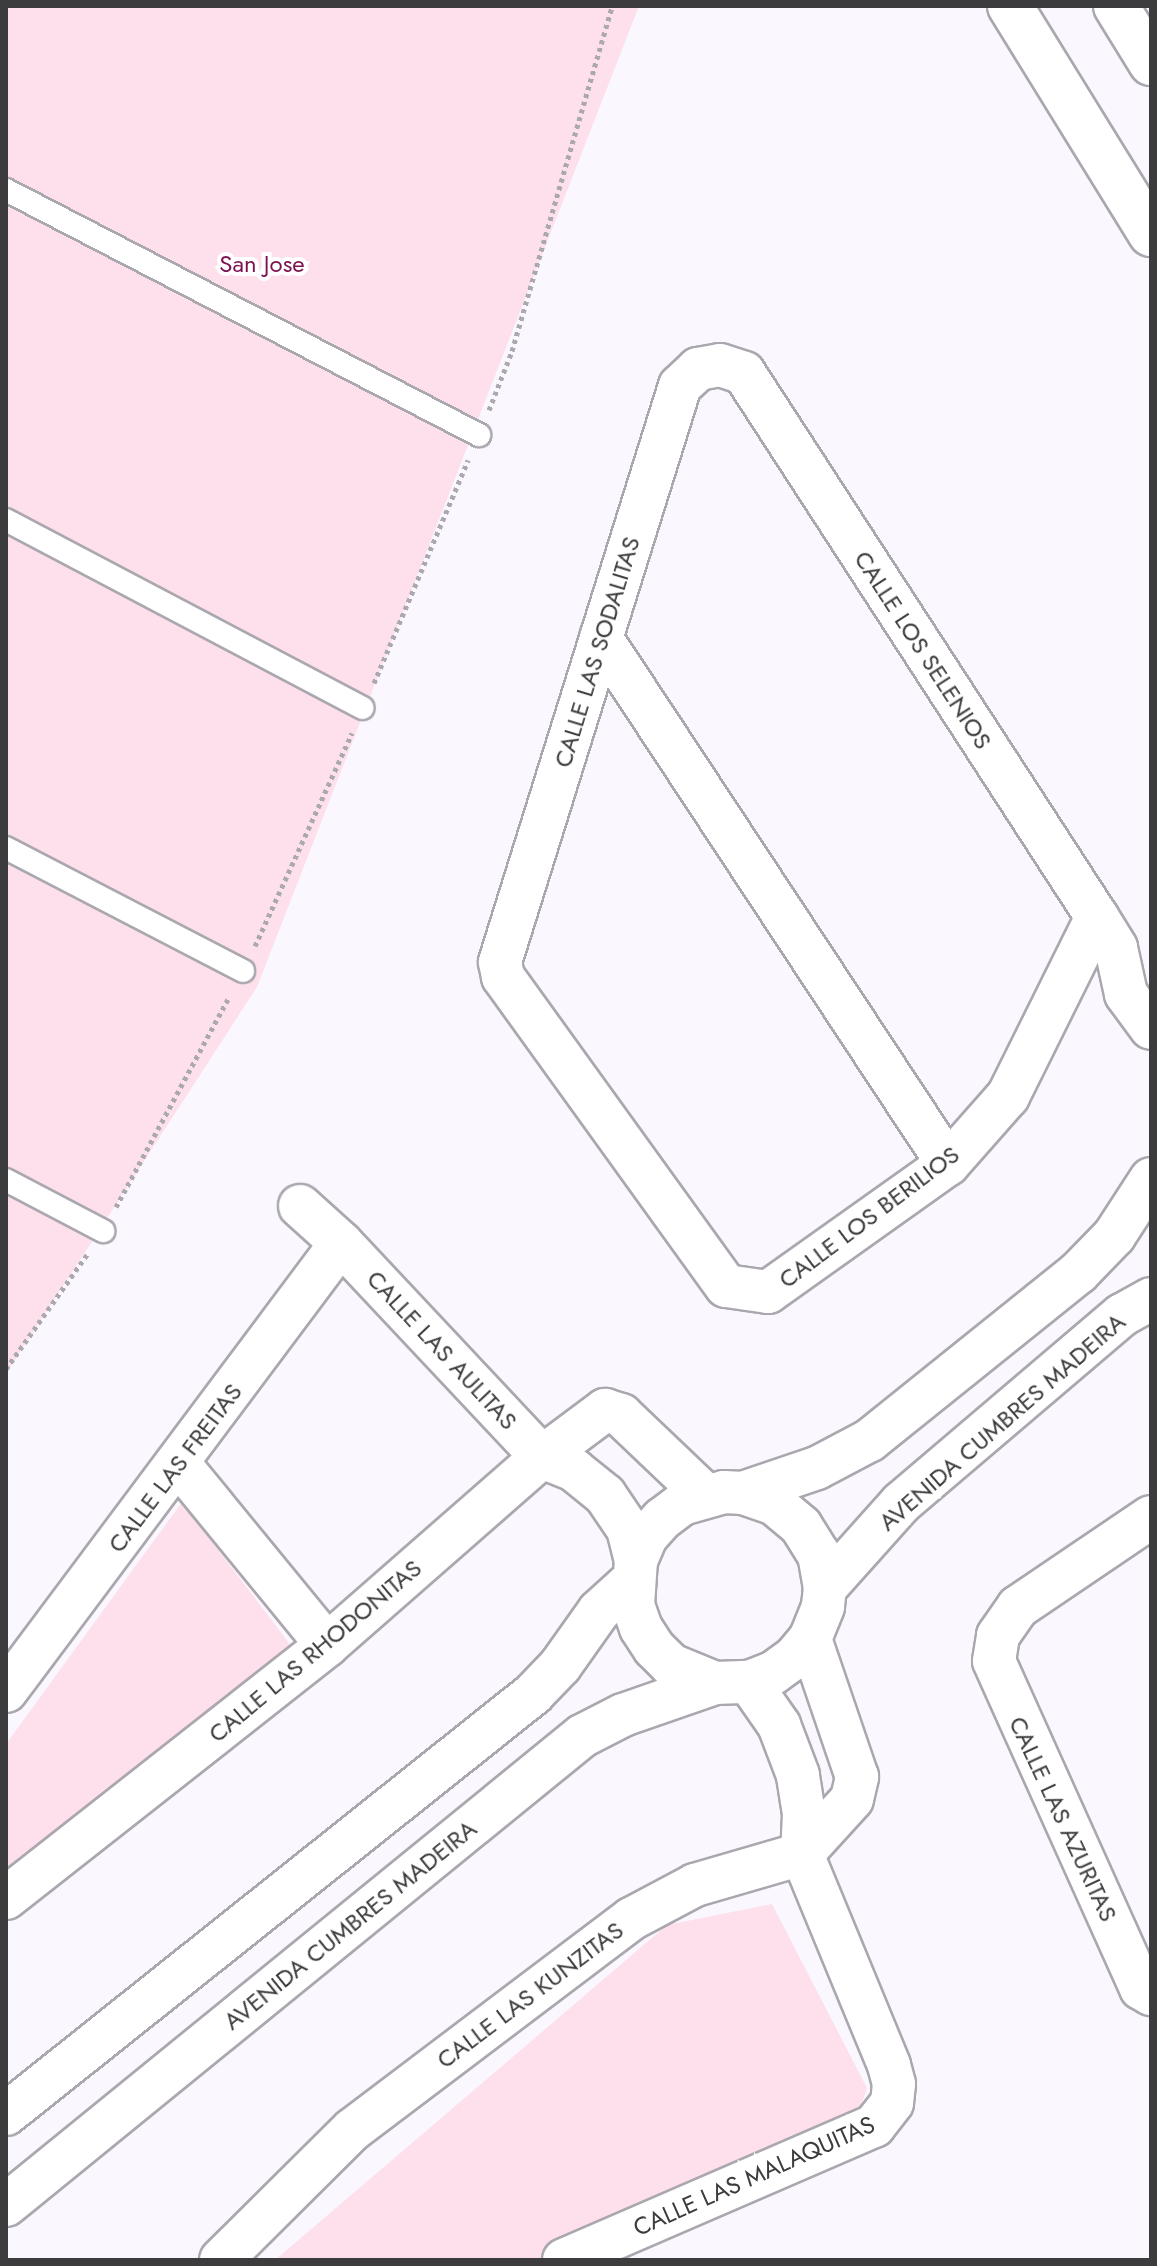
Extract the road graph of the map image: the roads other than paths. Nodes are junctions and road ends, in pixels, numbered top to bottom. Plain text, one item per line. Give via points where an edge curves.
1 (1010, 6) edge
2 (1116, 6) edge
3 (1151, 63) edge
4 (6, 190) edge
5 (1151, 234) edge
6 (720, 365) joint
7 (479, 435) dead end
8 (6, 520) edge
9 (601, 638) junction
10 (363, 708) dead end
11 (6, 848) edge
12 (1121, 941) edge
13 (243, 971) dead end
14 (1151, 1028) edge
15 (948, 1164) junction
16 (1151, 1179) edge
17 (6, 1180) edge
18 (300, 1206) dead end
19 (103, 1231) dead end
20 (341, 1243) junction
21 (750, 1291) joint
22 (1151, 1299) edge
23 (542, 1457) junction
24 (179, 1464) junction
25 (724, 1494) junction
26 (1151, 1517) edge
27 (634, 1571) junction
28 (825, 1588) junction
29 (810, 1639) junction
30 (327, 1645) junction
31 (732, 1683) junction
32 (6, 1691) edge
33 (802, 1854) junction
34 (6, 1898) edge
35 (1151, 1994) edge
36 (6, 2114) edge
37 (6, 2205) edge
38 (221, 2260) edge
39 (564, 2260) edge

1 - 5 street
2 - 3 street
4 - 7 lane
6 - 9 street, CALLE LAS SODALITAS via 698,369 680,386
6 - 12 street, CALLE LOS SELENIOS via 744,373
8 - 10 lane
9 - 15 street
9 - 21 street, CALLE LAS SODALITAS via 500,962 503,977 726,1286
11 - 13 lane
12 - 14 street, CALLE LOS SELENIOS via 1126,994
12 - 15 street, CALLE LOS BERILIOS via 1008,1096
15 - 21 street, CALLE LOS BERILIOS via 768,1292
16 - 25 street via 1114,1236 1078,1273 870,1440 817,1468
17 - 19 lane
18 - 20 street
20 - 23 street, CALLE LAS AULITAS
20 - 24 street, CALLE LAS FREITAS
22 - 28 street, AVENIDA CUMBRES MADEIRA via 1122,1315 901,1503
23 - 25 street, CALLE LAS RHODONITAS via 605,1410 614,1410
23 - 27 street via 590,1480 614,1506 628,1529
23 - 30 street, CALLE LAS RHODONITAS
24 - 30 street
24 - 32 street, CALLE LAS FREITAS
25 - 27 street via 682,1504 662,1519 646,1537
25 - 28 street via 775,1504 801,1526 819,1555
26 - 35 street, CALLE LAS AZURITAS via 1018,1607 998,1636 994,1661 1141,1988
27 - 31 street via 637,1617 654,1648 671,1665
27 - 36 street via 533,1694
28 - 29 street
29 - 31 street via 773,1673
29 - 33 street via 857,1777 852,1799
30 - 34 street, CALLE LAS RHODONITAS
31 - 33 street via 779,1725 798,1775 804,1814
31 - 37 street, AVENIDA CUMBRES MADEIRA via 623,1715 582,1736
33 - 38 street, CALLE LAS KUNZITAS via 695,1885 631,1919 352,2130
33 - 39 street, CALLE LAS MALAQUITAS via 889,2065 892,2103 874,2126

